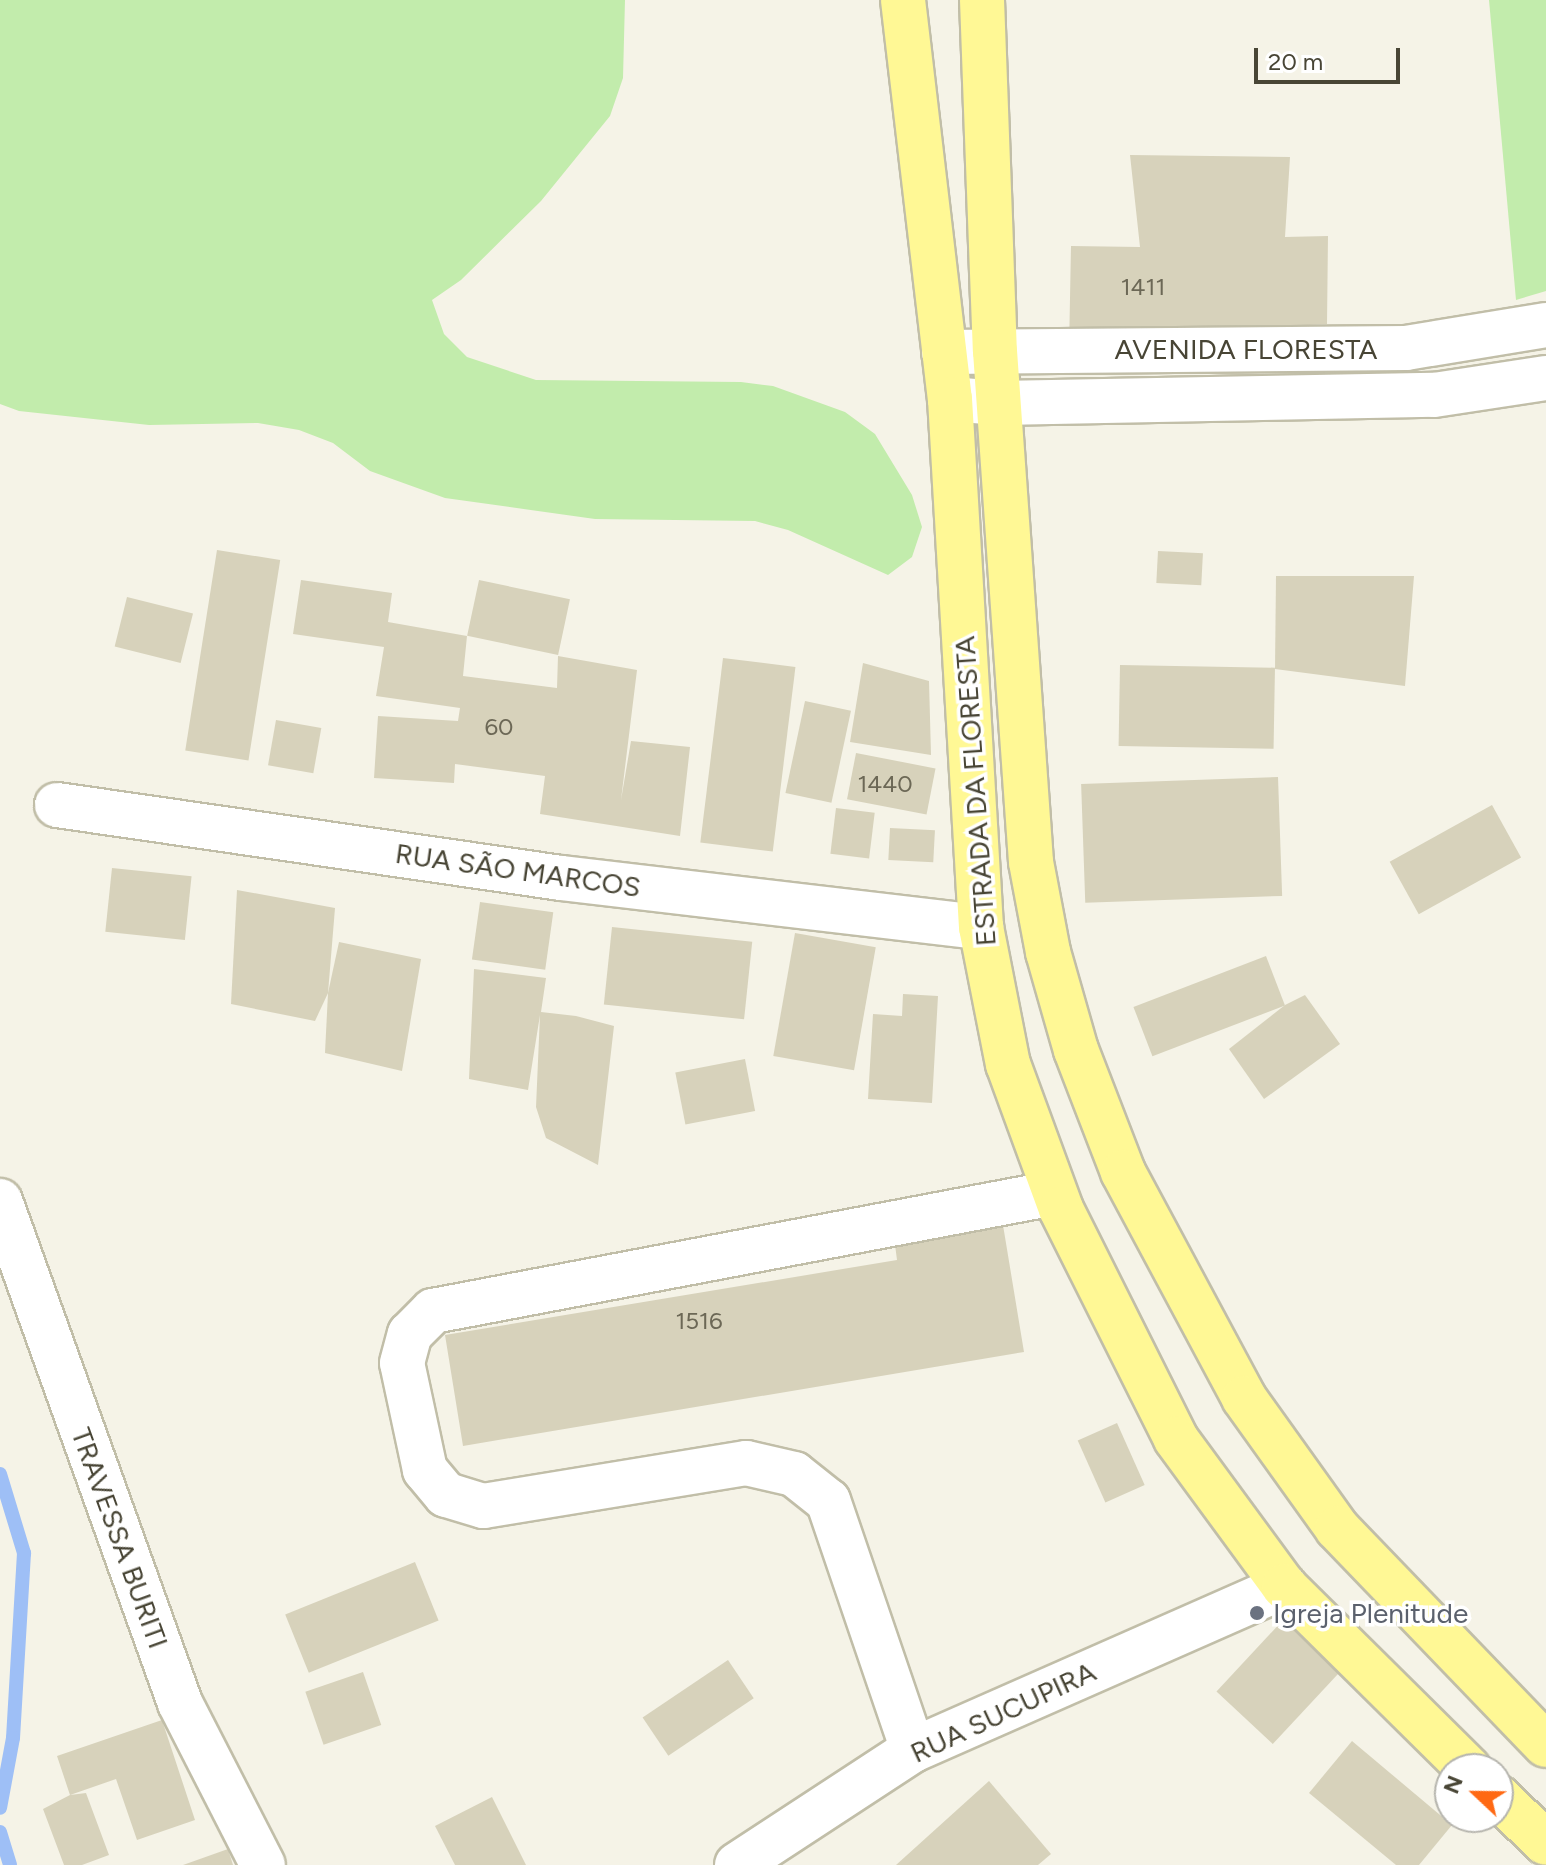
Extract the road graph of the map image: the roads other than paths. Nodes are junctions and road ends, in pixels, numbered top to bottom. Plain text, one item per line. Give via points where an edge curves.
1 (903, 0) edge
2 (982, 0) edge
3 (1546, 325) edge
4 (995, 351) junction
5 (944, 352) junction
6 (1546, 378) edge
7 (950, 399) junction
8 (999, 403) junction
9 (57, 805) dead end
10 (981, 927) junction
11 (1054, 1193) junction
12 (0, 1201) edge
13 (1284, 1586) junction
14 (1546, 1745) edge
15 (913, 1750) junction
16 (1453, 1753) edge
17 (1514, 1812) edge
18 (1546, 1843) edge
19 (263, 1865) edge
20 (737, 1865) edge

1 - 5 main road, ESTRADA DA FLORESTA
2 - 4 main road, ESTRADA DA FLORESTA
3 - 4 street, AVENIDA FLORESTA via 1406,348
4 - 5 street, AVENIDA FLORESTA
4 - 8 main road, ESTRADA DA FLORESTA
5 - 7 main road, ESTRADA DA FLORESTA
6 - 8 street, AVENIDA FLORESTA via 1434,395
7 - 8 street, AVENIDA FLORESTA
7 - 10 main road, ESTRADA DA FLORESTA
8 - 14 main road, ESTRADA DA FLORESTA via 1031,862 1048,952 1076,1050 1123,1172 1244,1398 1337,1528
9 - 10 street, RUA SÃO MARCOS via 561,878
10 - 11 main road, ESTRADA DA FLORESTA via 1008,1064
11 - 13 main road, ESTRADA DA FLORESTA via 1176,1439
11 - 15 street via 433,1311 410,1334 402,1363 425,1470 446,1495 483,1506 746,1463 794,1474 828,1501
12 - 19 street, TRAVESSA BURITI via 180,1703
13 - 15 street, RUA SUCUPIRA
13 - 16 main road, ESTRADA DA FLORESTA
15 - 20 street, RUA SUCUPIRA
17 - 18 main road

